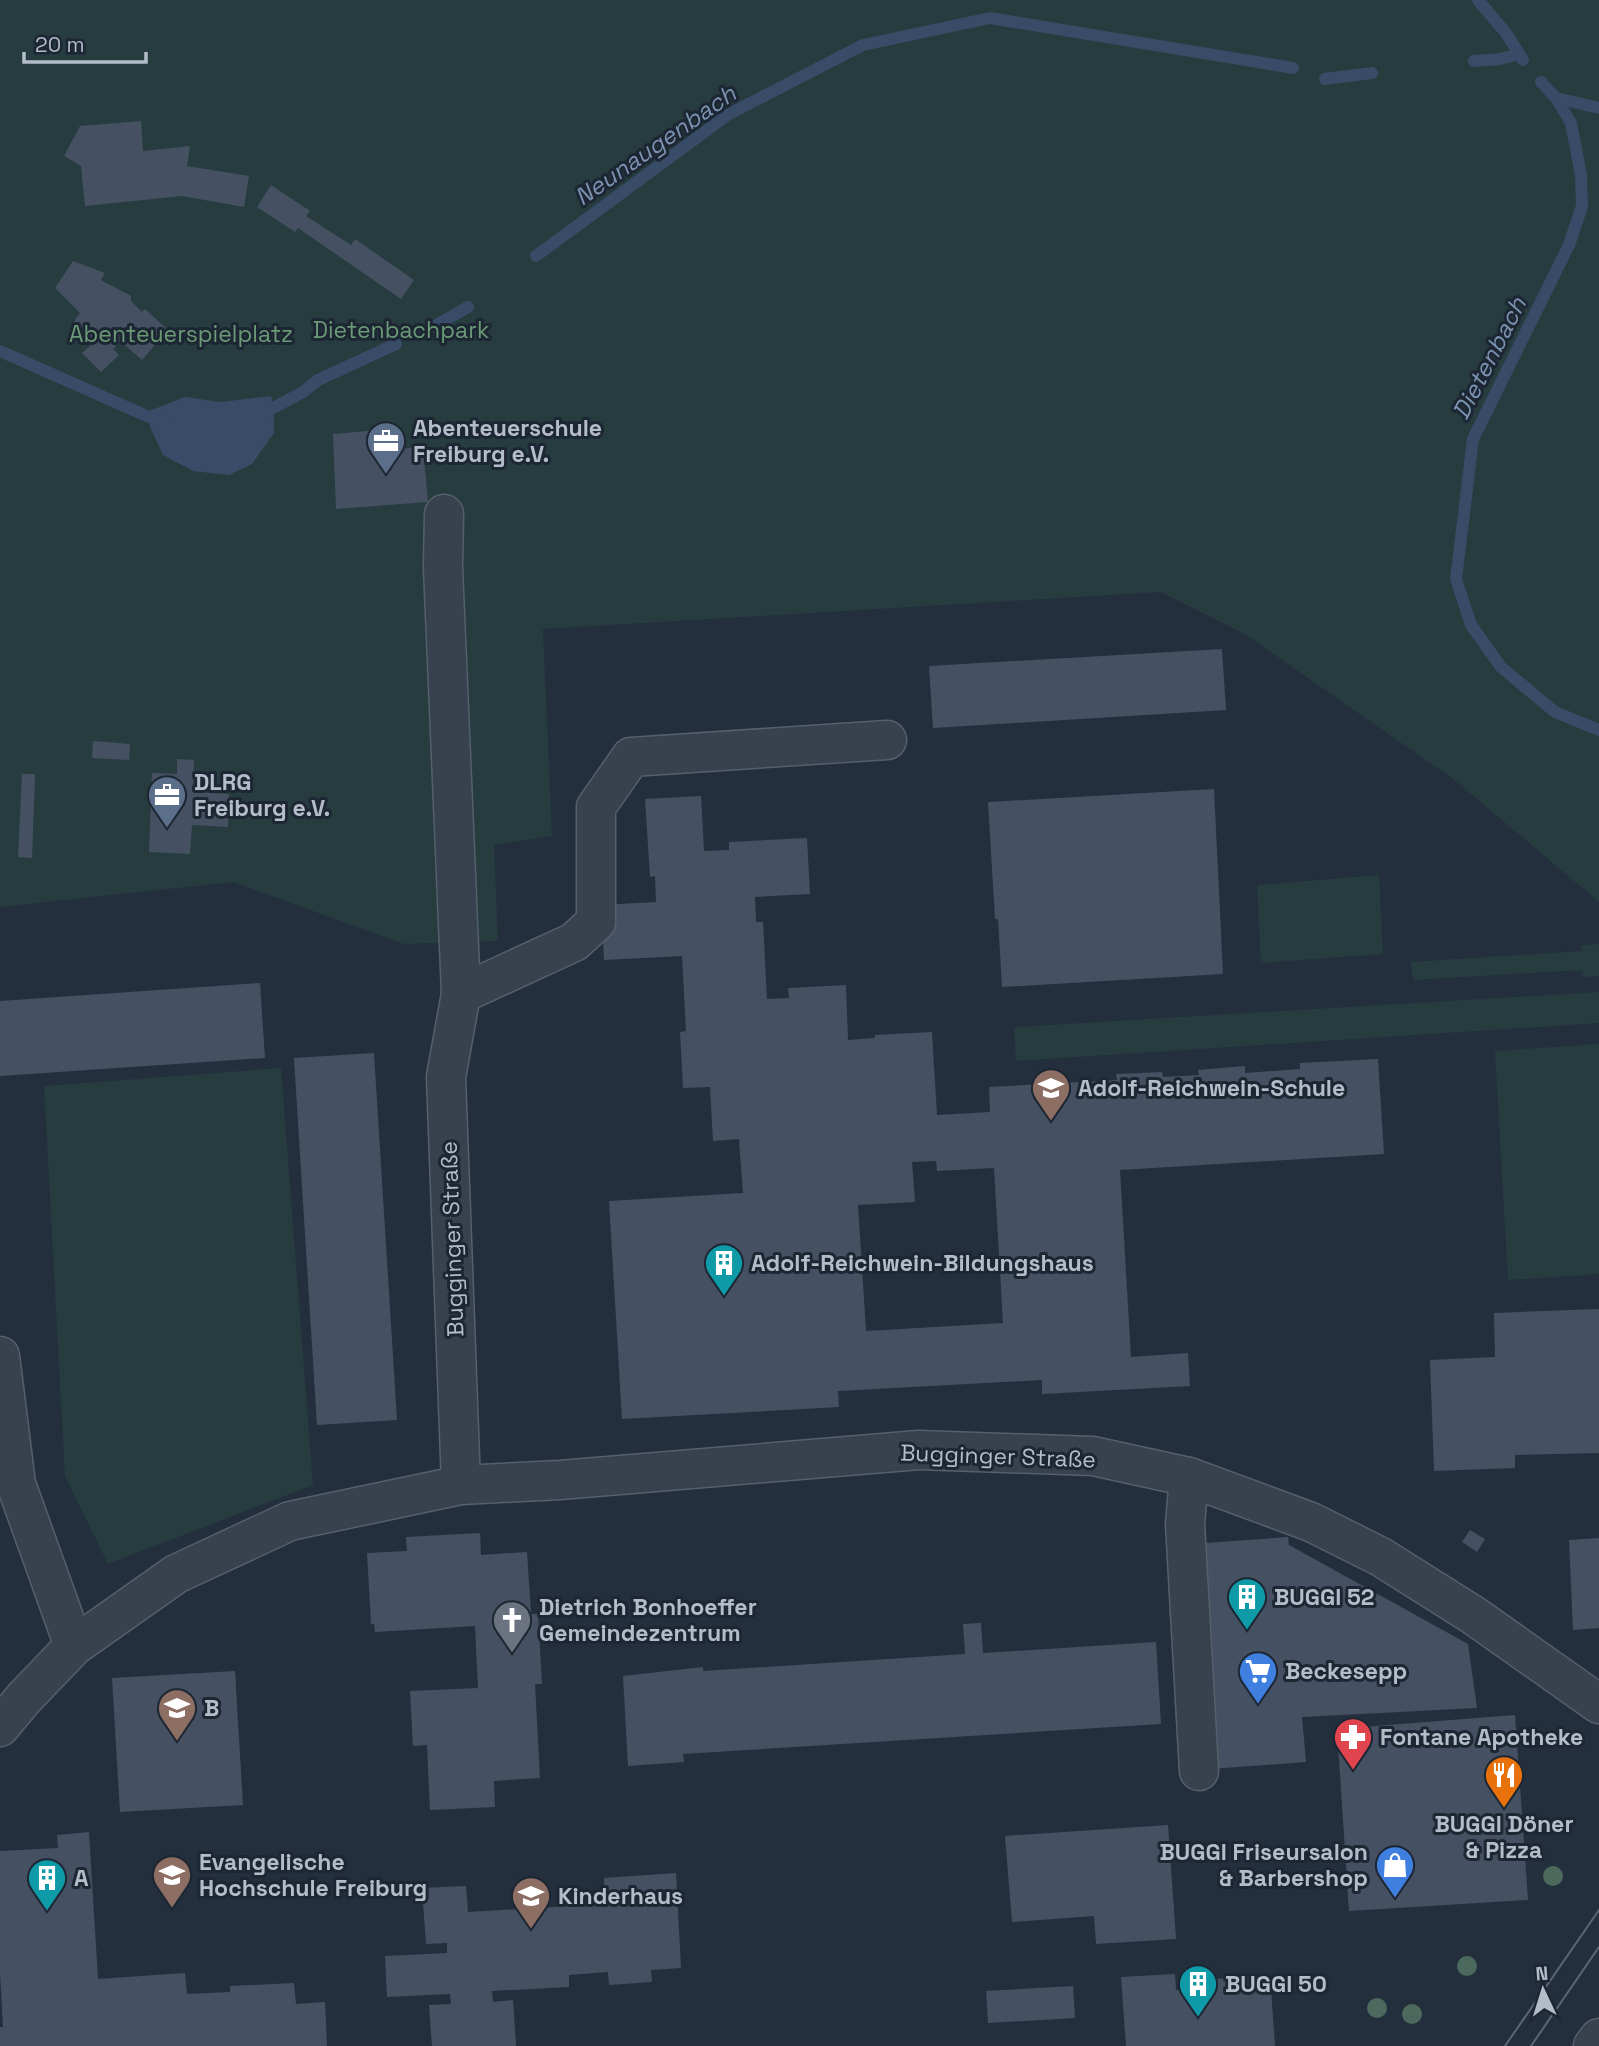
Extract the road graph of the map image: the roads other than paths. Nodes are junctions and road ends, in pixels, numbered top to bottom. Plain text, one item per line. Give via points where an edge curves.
1 (444, 514) dead end
2 (887, 740) dead end
3 (461, 994) junction
4 (0, 1356) edge
5 (1189, 1478) junction
6 (461, 1485) junction
7 (74, 1646) junction
8 (1599, 1703) edge
9 (0, 1727) edge
10 (1199, 1771) dead end
11 (1599, 2038) edge
12 (1593, 2046) edge

1 - 3 street, Bugginger Straße
2 - 3 street via 631,757 596,807 596,922 574,942
3 - 6 street, Bugginger Straße via 446,1077
4 - 7 street via 16,1484
5 - 6 street, Bugginger Straße via 1093,1456 919,1450
5 - 8 street, Bugginger Straße via 1311,1522 1381,1557
5 - 10 street via 1185,1524
6 - 7 street, Bugginger Straße via 290,1521 176,1574
7 - 9 street, Bugginger Straße
11 - 12 street

